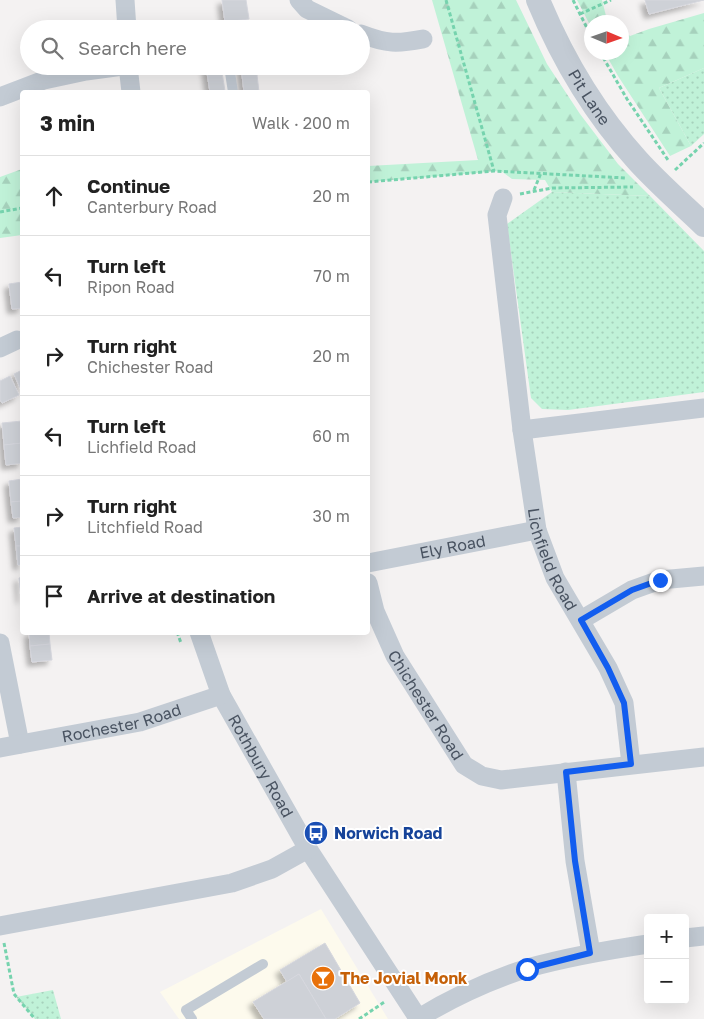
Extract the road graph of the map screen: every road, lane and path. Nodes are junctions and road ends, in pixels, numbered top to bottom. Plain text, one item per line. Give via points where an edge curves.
1 (125, 0) edge
2 (299, 0) edge
3 (446, 0) edge
4 (538, 0) edge
5 (573, 0) edge
6 (611, 0) edge
7 (580, 14) junction
8 (126, 20) edge
9 (330, 20) edge
10 (584, 22) edge
11 (370, 38) edge
12 (423, 39) dead end
13 (605, 60) edge
14 (67, 75) edge
15 (129, 75) edge
16 (230, 75) edge
17 (131, 90) edge
18 (233, 90) edge
19 (0, 97) edge
20 (704, 143) edge
21 (494, 171) junction
22 (501, 171) junction
23 (541, 173) junction
24 (667, 176) junction
25 (502, 178) dead end
26 (370, 182) edge
27 (533, 191) junction
28 (503, 198) joint
29 (20, 208) edge
30 (0, 212) edge
31 (704, 225) edge
32 (704, 408) edge
33 (522, 430) junction
34 (537, 530) junction
35 (370, 563) edge
36 (704, 576) edge
37 (370, 591) edge
38 (581, 620) junction
39 (199, 635) edge
40 (0, 643) edge
41 (221, 695) junction
42 (20, 744) junction
43 (0, 748) edge
44 (704, 757) edge
45 (631, 764) junction
46 (566, 772) junction
47 (308, 848) junction
48 (0, 926) edge
49 (704, 936) edge
50 (689, 938) edge
51 (644, 945) edge
52 (590, 953) junction
53 (263, 964) dead end
54 (401, 991) junction
55 (418, 1018) edge
56 (35, 1019) edge
57 (192, 1019) edge
58 (359, 1019) edge

1 - 8 street
2 - 9 street via 307,9
3 - 21 path
4 - 24 street, Pit Lane via 551,32 602,116 637,160
5 - 7 path
6 - 7 path
7 - 10 path
11 - 12 street via 398,44
13 - 24 path via 660,149
14 - 19 street
15 - 17 street
16 - 18 lane
20 - 24 path
21 - 22 path
21 - 26 path
22 - 23 path
22 - 25 path
23 - 24 path via 640,178
23 - 27 path
24 - 27 path via 633,188
24 - 31 street, Pit Lane
27 - 28 path
28 - 33 street, Lichfield Road via 497,215
29 - 30 path
32 - 33 street
33 - 34 street, Lichfield Road
34 - 35 street, Ely Road
34 - 38 street, Lichfield Road via 555,578
36 - 38 street via 660,580 632,590
37 - 46 street, Chichester Road via 375,611 395,656 464,765 482,776 501,780
38 - 45 street, Lichfield Road via 624,703
39 - 41 street, Rothbury Road
40 - 42 street
41 - 42 street, Rochester Road via 140,722
41 - 47 street, Rothbury Road
42 - 43 street, Rochester Road
44 - 45 street, Chichester Road
45 - 46 street, Chichester Road
46 - 52 street via 575,861
47 - 48 street via 272,869 232,883
47 - 54 street, Rothbury Road
48 - 56 path via 14,994
49 - 50 street
51 - 52 street
52 - 55 street via 527,969 473,990
53 - 57 lane via 186,1010
54 - 55 street, Rothbury Road
54 - 58 path

